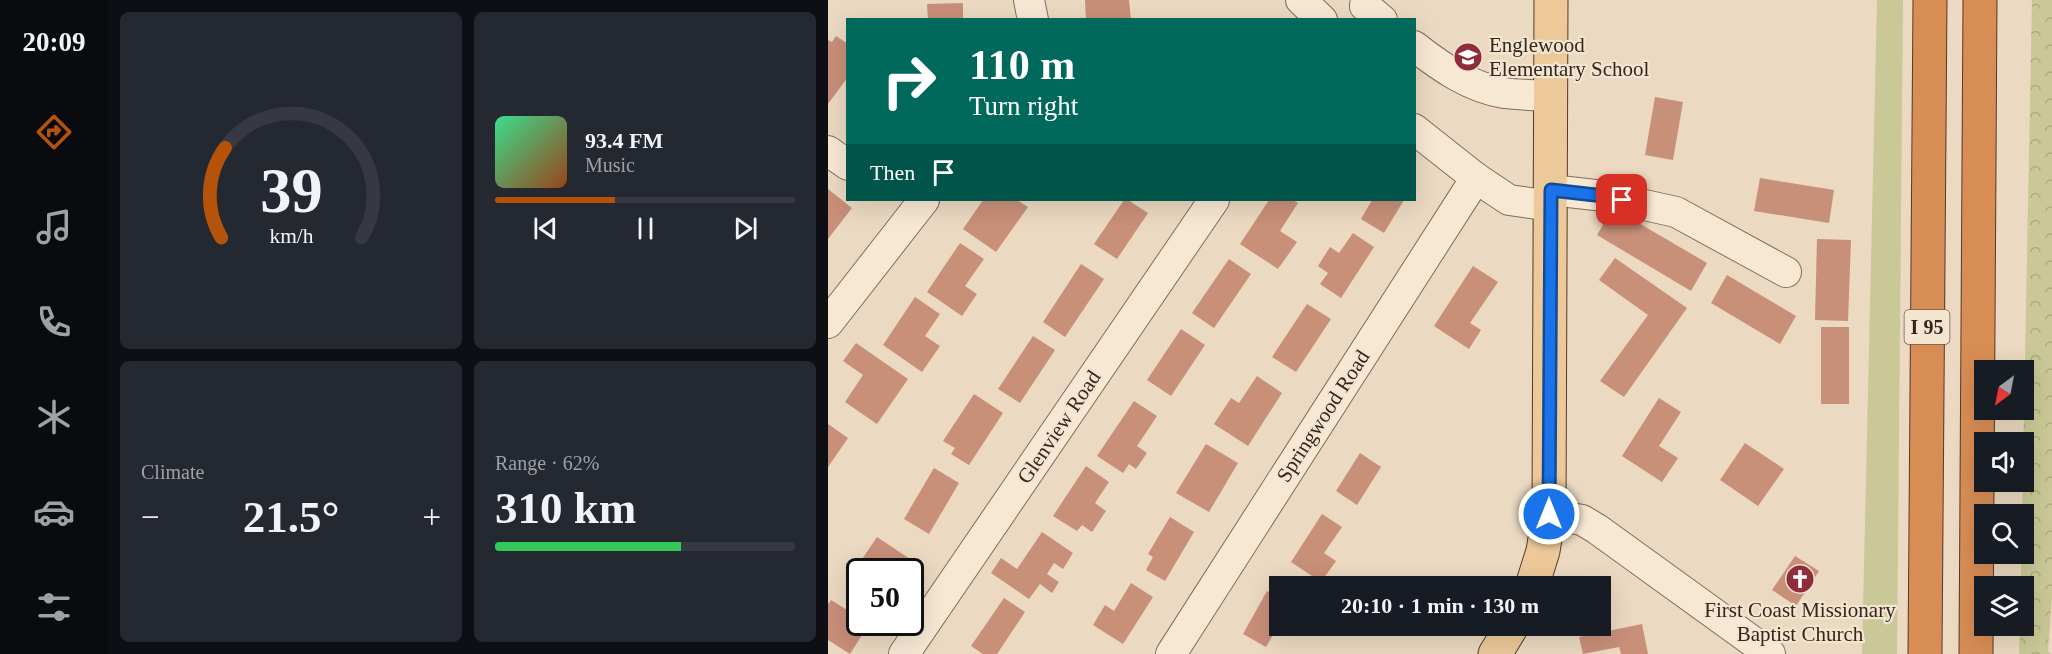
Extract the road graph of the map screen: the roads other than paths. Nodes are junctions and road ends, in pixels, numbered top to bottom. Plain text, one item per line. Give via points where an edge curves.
1 (1301, 0) edge
2 (1366, 0) edge
3 (1551, 0) edge
4 (1930, 0) edge
5 (1980, 0) edge
6 (1320, 18) edge
7 (1380, 18) edge
8 (1416, 48) edge
9 (1550, 96) junction
10 (1416, 131) edge
11 (828, 151) edge
12 (846, 164) edge
13 (1476, 178) junction
14 (1551, 198) junction
15 (1213, 201) edge
16 (910, 204) edge
17 (1786, 272) dead end
18 (828, 323) edge
19 (1549, 514) junction
20 (1535, 576) edge
21 (1506, 636) edge
22 (904, 654) edge
23 (1171, 654) edge
24 (1495, 654) edge
25 (1770, 654) edge
26 (1925, 654) edge
27 (1976, 654) edge

1 - 6 street
2 - 7 street via 1365,6
3 - 9 main road
4 - 26 highway, I 95
5 - 27 highway, I 95
8 - 9 street via 1440,67 1473,84 1504,93
9 - 14 main road
10 - 13 street
11 - 12 street
13 - 14 street via 1509,200
13 - 23 street, Springwood Road
14 - 17 street via 1604,196 1676,212
14 - 19 main road
15 - 22 street, Glenview Road
16 - 18 street
19 - 20 main road
19 - 25 street via 1582,520 1597,529
21 - 24 main road

